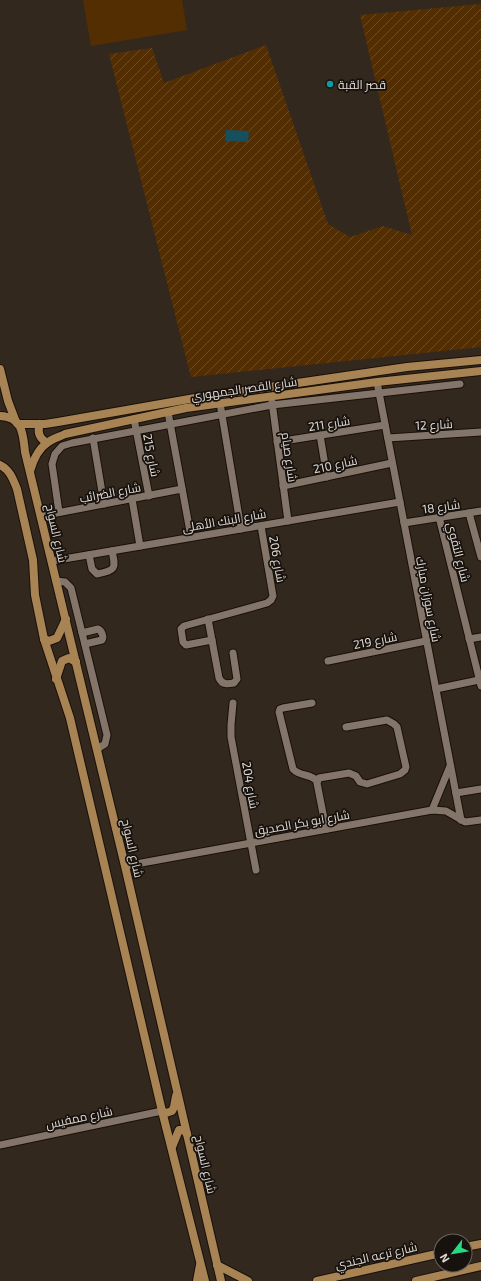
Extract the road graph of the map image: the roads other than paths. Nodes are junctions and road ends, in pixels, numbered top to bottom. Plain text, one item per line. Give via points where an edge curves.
1 (481, 360) edge
2 (0, 369) edge
3 (480, 373) edge
4 (377, 382) junction
5 (460, 384) dead end
6 (379, 393) junction
7 (271, 396) junction
8 (4, 400) edge
9 (220, 403) junction
10 (272, 405) junction
11 (168, 412) junction
12 (222, 414) junction
13 (0, 416) edge
14 (134, 419) junction
15 (17, 423) junction
16 (40, 424) junction
17 (171, 424) junction
18 (385, 425) junction
19 (137, 430) junction
20 (481, 432) edge
21 (320, 435) junction
22 (93, 438) junction
23 (388, 438) junction
24 (277, 442) junction
25 (47, 443) junction
26 (392, 463) junction
27 (0, 465) edge
28 (30, 471) junction
29 (327, 477) junction
30 (284, 486) junction
31 (182, 489) junction
32 (149, 496) junction
33 (132, 499) junction
34 (400, 502) junction
35 (104, 504) junction
36 (481, 511) edge
37 (59, 512) junction
38 (469, 513) junction
39 (41, 516) junction
40 (439, 517) junction
41 (288, 521) junction
42 (404, 523) junction
43 (261, 526) junction
44 (241, 528) junction
45 (191, 537) junction
46 (140, 546) junction
47 (112, 551) junction
48 (89, 555) junction
49 (481, 557) edge
50 (52, 561) junction
51 (56, 581) junction
52 (66, 619) junction
53 (208, 619) junction
54 (82, 633) junction
55 (481, 637) edge
56 (44, 639) junction
57 (469, 639) junction
58 (212, 640) junction
59 (426, 641) junction
60 (85, 644) junction
61 (233, 653) dead end
62 (328, 660) dead end
63 (76, 662) junction
64 (480, 677) edge
65 (56, 679) junction
66 (436, 689) junction
67 (233, 703) dead end
68 (312, 703) dead end
69 (346, 727) dead end
70 (97, 749) junction
71 (450, 765) junction
72 (317, 781) junction
73 (481, 789) edge
74 (456, 793) junction
75 (432, 810) junction
76 (461, 820) junction
77 (481, 820) edge
78 (326, 829) junction
79 (250, 842) junction
80 (125, 866) junction
81 (256, 870) dead end
82 (176, 1090) junction
83 (162, 1111) junction
84 (187, 1134) junction
85 (0, 1145) edge
86 (172, 1147) junction
87 (433, 1255) edge
88 (201, 1263) junction
89 (217, 1265) junction
90 (441, 1273) edge
91 (197, 1281) edge
92 (205, 1281) edge
93 (221, 1281) edge
94 (248, 1281) edge
95 (317, 1281) edge
96 (416, 1281) edge

1 - 16 main road, شارع القصر الجمهوري via 400,368
2 - 8 main road, شارع السواح
3 - 4 main road, شارع القصر الجمهوري
4 - 6 street, شارع سوزان مبارك
4 - 7 main road, شارع القصر الجمهوري
5 - 6 street
6 - 10 street
6 - 18 street, شارع سوزان مبارك
7 - 9 main road, شارع القصر الجمهوري
7 - 10 street, شارع صيام
8 - 15 main road, شارع السواح
9 - 11 main road, شارع القصر الجمهوري
9 - 12 street
10 - 12 street
10 - 24 street, شارع صيام
11 - 14 main road, شارع القصر الجمهوري
11 - 17 street
12 - 17 street
12 - 44 street
13 - 15 main road
14 - 19 street, شارع 215
14 - 25 main road, شارع القصر الجمهوري via 65,434
15 - 16 main road, شارع القصر الجمهوري
15 - 28 main road, شارع السواح via 24,437
16 - 25 main road via 40,437
17 - 19 street
17 - 31 street
18 - 21 street, شارع 211
18 - 23 street, شارع سوزان مبارك
19 - 22 street
19 - 32 street, شارع 215
20 - 23 street, شارع 12
21 - 24 street, شارع 211
21 - 29 street
22 - 35 street
22 - 37 street via 62,446 55,454 52,464
23 - 26 street, شارع سوزان مبارك
24 - 30 street, شارع صيام
25 - 28 main road, شارع القصر الجمهوري via 36,456
26 - 29 street, شارع 210
26 - 34 street, شارع سوزان مبارك
27 - 56 main road via 9,472 17,489 31,550
28 - 39 main road, شارع السواح
29 - 30 street, شارع 210
30 - 41 street, شارع صيام
31 - 32 street, شارع الضرائب
31 - 45 street
32 - 33 street, شارع الضرائب
33 - 35 street, شارع الضرائب
33 - 46 street
34 - 41 street, شارع البنك الأهلى
34 - 42 street, شارع سوزان مبارك
35 - 37 street, شارع الضرائب
36 - 38 street, شارع 18
37 - 39 street, شارع الضرائب
38 - 40 street, شارع 18
38 - 49 street
39 - 50 main road, شارع السواح
40 - 42 street, شارع 18
40 - 57 street, شارع التقوي
41 - 43 street, شارع البنك الأهلى
42 - 59 street, شارع سوزان مبارك
43 - 44 street, شارع البنك الأهلى
43 - 53 street, شارع 206 via 274,596 267,603
44 - 45 street, شارع البنك الأهلى
45 - 46 street, شارع البنك الأهلى
46 - 47 street, شارع البنك الأهلى
47 - 48 street, شارع البنك الأهلى
47 - 48 street via 114,566 110,571 97,574 93,571
48 - 50 street, شارع البنك الأهلى
50 - 51 main road, شارع السواح
51 - 52 main road, شارع السواح
51 - 54 street via 65,582 71,588
52 - 56 main road via 57,638 49,641
52 - 63 main road, شارع السواح
53 - 58 street
53 - 58 street via 184,626 181,632 186,645
54 - 60 street
54 - 60 street via 98,629 102,633 102,640
55 - 57 street
56 - 65 main road
57 - 64 street, شارع التقوي
58 - 61 street via 219,678 225,684 234,683 237,679
59 - 62 street, شارع 219
59 - 66 street, شارع سوزان مبارك
60 - 70 street via 107,735 105,744
63 - 65 main road via 69,658 62,661
63 - 70 main road, شارع السواح
64 - 66 street
65 - 83 main road via 70,718
66 - 71 street, شارع سوزان مبارك
67 - 79 street, شارع 204 via 231,737
68 - 72 street via 283,708 279,712 293,769 298,774 312,776
69 - 72 street via 391,721 397,727 406,763 403,772 367,784 349,774 320,778
70 - 80 main road, شارع السواح
71 - 74 street, شارع سوزان مبارك
71 - 75 street
72 - 78 street
73 - 74 street
74 - 76 street, شارع سوزان مبارك
75 - 76 street, شارع ابو بكر الصديق via 446,812
75 - 78 street, شارع ابو بكر الصديق
76 - 77 street, شارع ابو بكر الصديق
78 - 79 street, شارع ابو بكر الصديق
79 - 80 street, شارع ابو بكر الصديق
79 - 81 street, شارع 204
80 - 82 main road, شارع السواح
82 - 83 main road via 174,1109 168,1113
82 - 84 main road, شارع السواح
83 - 85 street, شارع ممفيس
83 - 86 main road
84 - 86 main road via 184,1130 179,1130
84 - 89 main road, شارع السواح
86 - 88 main road
87 - 95 main road, شارع ترعه الجندي
88 - 91 main road
88 - 92 main road
89 - 93 main road, شارع السواح
89 - 94 main road
90 - 96 main road

